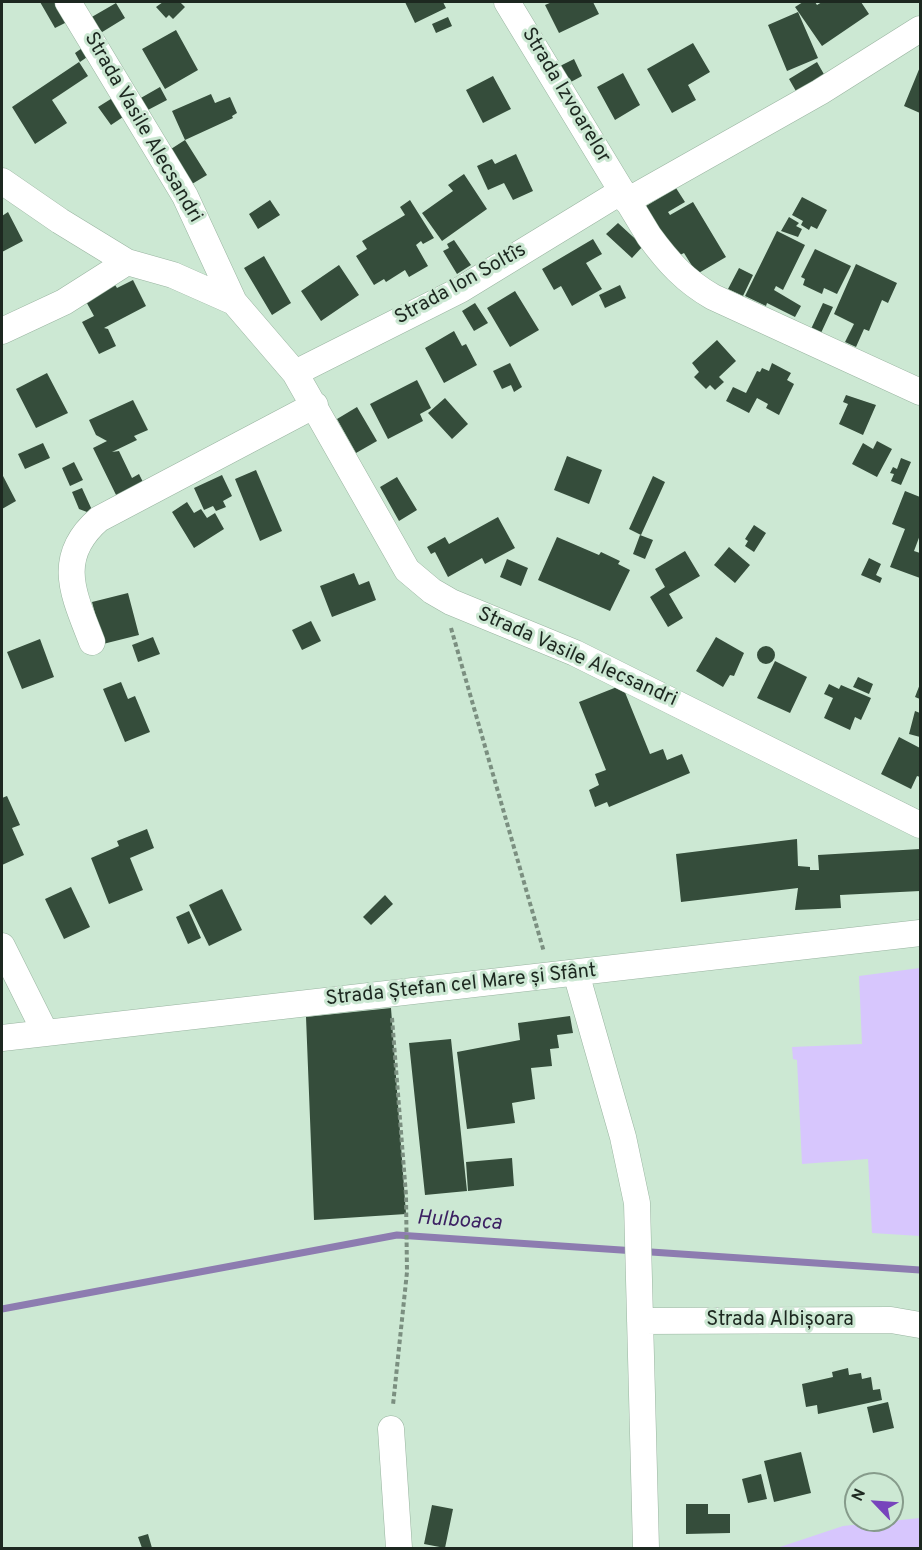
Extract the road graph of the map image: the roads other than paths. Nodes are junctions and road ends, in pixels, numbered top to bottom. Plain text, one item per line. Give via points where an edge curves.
1 (68, 2) edge
2 (507, 2) edge
3 (921, 29) edge
4 (2, 181) edge
5 (625, 196) junction
6 (127, 262) junction
7 (234, 302) junction
8 (2, 331) edge
9 (295, 373) junction
10 (921, 392) edge
11 (315, 405) junction
12 (92, 642) dead end
13 (921, 825) edge
14 (921, 933) edge
15 (2, 946) edge
16 (563, 975) junction
17 (45, 1032) junction
18 (2, 1038) edge
19 (640, 1321) junction
20 (921, 1325) edge
21 (391, 1429) road end
22 (399, 1548) edge
23 (646, 1548) edge

1 - 7 street, Strada Vasile Alecsandri via 186,196
2 - 5 street, Strada Izvoarelor
3 - 5 street, Strada Ion Soltîs via 820,92
4 - 6 street
5 - 9 street, Strada Ion Soltîs via 460,290
5 - 10 street, Strada Izvoarelor via 665,258 689,283
6 - 7 street via 174,275
6 - 8 street via 64,302
7 - 9 street, Strada Vasile Alecsandri
9 - 11 street, Strada Vasile Alecsandri
11 - 12 street via 99,519 87,530 70,562 78,606
11 - 13 street, Strada Vasile Alecsandri via 407,570 442,597 575,653
14 - 16 street, Strada Ștefan cel Mare și Sfânt
15 - 17 street
16 - 17 street, Strada Ștefan cel Mare și Sfânt
16 - 19 street via 622,1137 637,1203
17 - 18 street, Strada Ștefan cel Mare și Sfânt
19 - 20 street, Strada Albișoara via 891,1320
19 - 23 street
21 - 22 street

